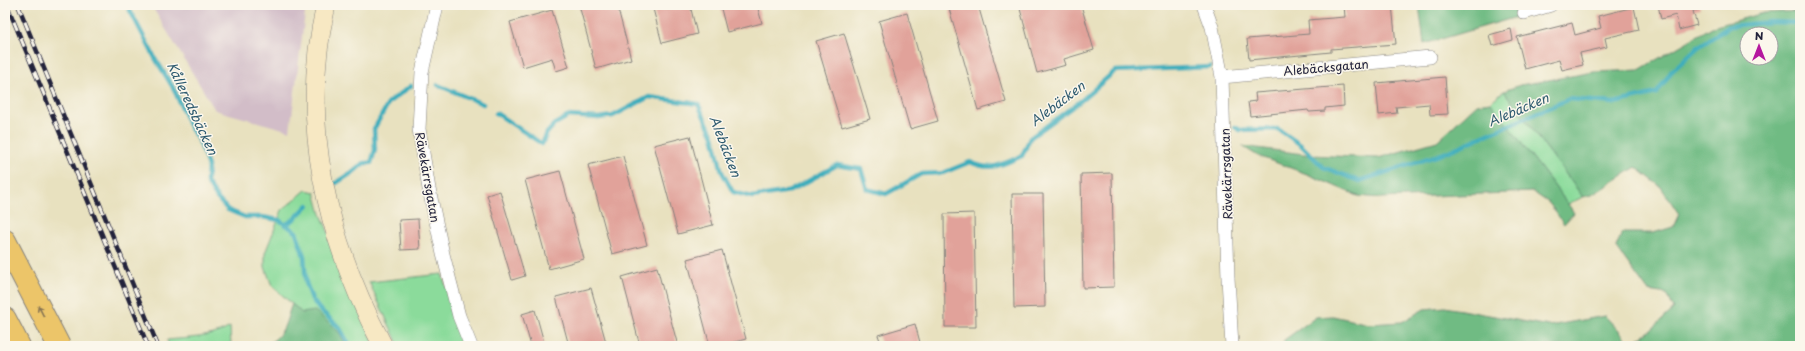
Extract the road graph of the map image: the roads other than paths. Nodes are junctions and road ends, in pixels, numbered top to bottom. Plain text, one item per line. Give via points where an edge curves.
1 (326, 5) edge
2 (437, 5) edge
3 (1204, 5) edge
4 (1551, 5) edge
5 (1524, 14) dead end
6 (1430, 57) dead end
7 (1222, 76) junction
8 (5, 241) edge
9 (5, 319) edge
10 (18, 346) edge
11 (59, 346) edge
12 (383, 346) edge
13 (471, 346) edge
14 (1232, 346) edge

1 - 12 street via 320,30 315,105 320,165 329,211 340,248 356,290
2 - 13 street, Rävekärrsgatan via 422,72 419,129 443,254 459,316
3 - 7 street, Rävekärrsgatan via 1212,28
4 - 5 street
6 - 7 street, Alebäcksgatan
7 - 14 street, Rävekärrsgatan
11 -> 8 highway
9 - 10 highway

